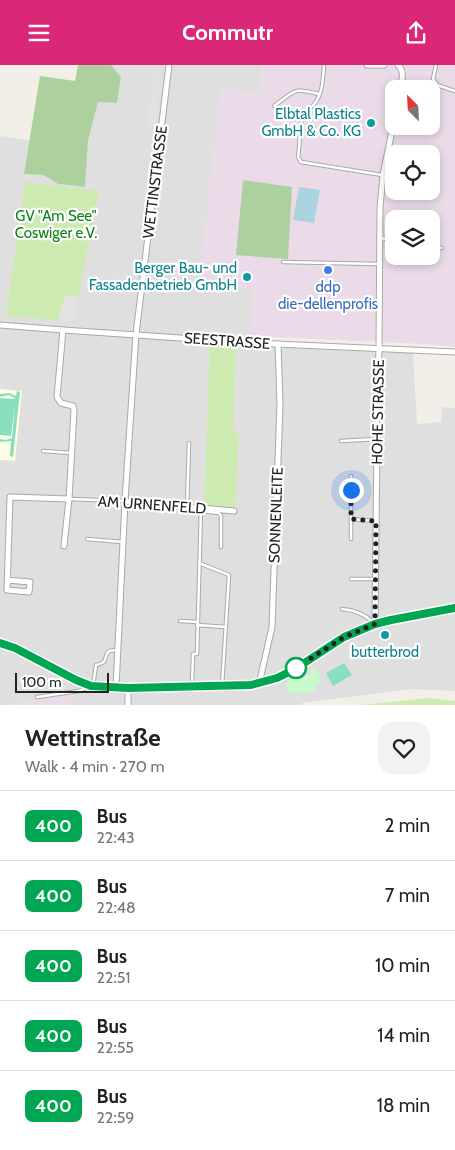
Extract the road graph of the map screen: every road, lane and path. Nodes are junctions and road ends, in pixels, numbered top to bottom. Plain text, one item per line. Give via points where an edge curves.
1 (169, 65) edge
2 (324, 65) edge
3 (367, 65) edge
4 (384, 65) edge
5 (398, 65) edge
6 (436, 65) edge
7 (402, 80) edge
8 (455, 91) edge
9 (319, 95) junction
10 (274, 106) dead end
11 (391, 135) edge
12 (383, 175) junction
13 (379, 237) junction
14 (385, 238) edge
15 (283, 262) dead end
16 (379, 264) junction
17 (0, 325) edge
18 (63, 330) junction
19 (136, 334) junction
20 (278, 344) junction
21 (379, 350) junction
22 (455, 353) edge
23 (377, 439) junction
24 (341, 441) dead end
25 (189, 443) dead end
26 (43, 451) dead end
27 (71, 453) junction
28 (351, 476) dead end
29 (69, 499) junction
30 (125, 501) junction
31 (186, 507) junction
32 (201, 510) junction
33 (234, 511) dead end
34 (351, 519) junction
35 (376, 521) junction
36 (88, 539) dead end
37 (351, 539) dead end
38 (123, 542) junction
39 (64, 546) dead end
40 (221, 547) dead end
41 (198, 563) junction
42 (351, 579) dead end
43 (376, 579) junction
44 (7, 580) junction
45 (455, 608) edge
46 (342, 609) dead end
47 (180, 621) dead end
48 (198, 624) junction
49 (375, 624) junction
50 (226, 627) junction
51 (0, 643) edge
52 (118, 651) junction
53 (259, 684) junction
54 (92, 686) junction
55 (192, 686) junction
56 (222, 686) junction
57 (116, 687) junction
58 (128, 688) junction
59 (37, 697) dead end
60 (128, 705) edge

1 - 19 street, WETTINSTRASSE
2 - 9 lane
3 - 4 street
5 - 7 street
6 - 8 lane via 433,79 437,85
9 - 10 lane via 293,91
9 - 12 lane via 304,114 298,157 301,162
11 - 12 street, HOHE STRASSE
12 - 13 street, HOHE STRASSE
13 - 14 lane
13 - 16 street, HOHE STRASSE
15 - 16 lane
16 - 21 street, HOHE STRASSE
17 - 18 street, SEESTRASSE
18 - 19 street, SEESTRASSE
18 - 27 street via 57,397 61,403 73,406
19 - 20 street, SEESTRASSE
19 - 30 street, WETTINSTRASSE
20 - 21 street, SEESTRASSE
20 - 53 street, SONNENLEITE via 280,404 272,627
21 - 22 street, SEESTRASSE
21 - 23 street, HOHE STRASSE
23 - 24 lane
23 - 35 street, HOHE STRASSE
25 - 31 lane
26 - 27 lane
27 - 29 street
28 - 34 lane
29 - 30 lane, AM URNENFELD
29 - 39 street
29 - 44 street via 10,497
30 - 31 street, AM URNENFELD
30 - 38 street, WETTINSTRASSE
31 - 32 street, AM URNENFELD
32 - 33 street, AM URNENFELD
32 - 40 lane via 222,516
32 - 41 lane
34 - 35 lane
34 - 37 lane
35 - 43 street, HOHE STRASSE
36 - 38 lane
38 - 52 street, WETTINSTRASSE
41 - 48 lane
41 - 50 lane via 229,575
42 - 43 lane
43 - 49 street, HOHE STRASSE
44 - 44 street via 7,590 29,592 30,582
45 - 49 street
46 - 49 lane via 363,614
47 - 48 lane
48 - 50 lane
48 - 55 lane
49 - 53 street via 344,637 295,669
50 - 56 lane
51 - 54 street
52 - 54 lane via 109,651 106,661 96,665
52 - 57 street, WETTINSTRASSE
53 - 56 street
54 - 57 street
54 - 59 lane
55 - 56 street
55 - 58 street
57 - 58 street
58 - 60 street

